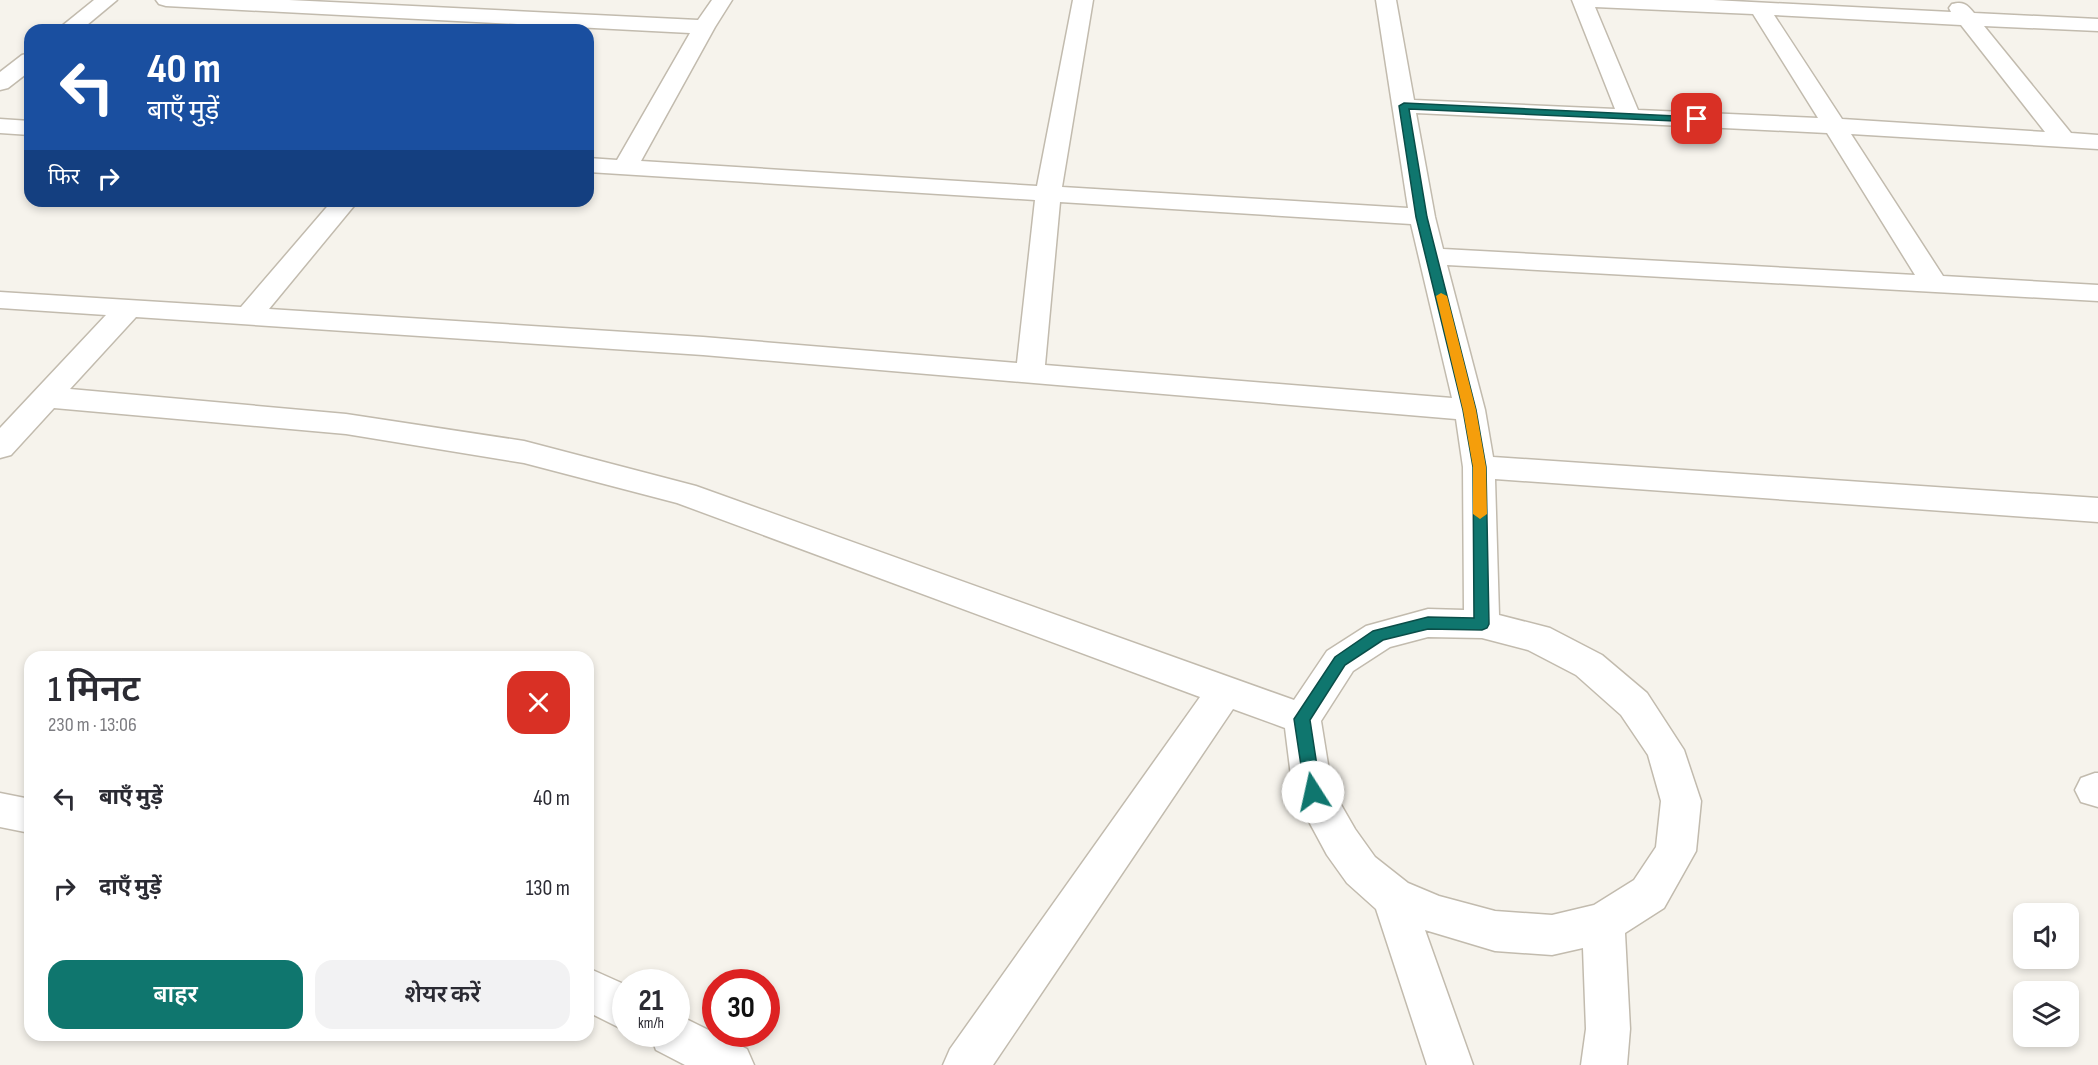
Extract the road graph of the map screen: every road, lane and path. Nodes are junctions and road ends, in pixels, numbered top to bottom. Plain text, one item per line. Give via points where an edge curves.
1 (107, 0) edge
2 (166, 0) edge
3 (722, 0) edge
4 (1083, 0) edge
5 (1386, 0) edge
6 (1584, 0) edge
7 (1952, 0) edge
8 (1760, 9) junction
9 (502, 15) edge
10 (1968, 19) junction
11 (76, 24) edge
12 (2098, 25) edge
13 (704, 27) junction
14 (24, 65) edge
15 (0, 83) edge
16 (1404, 106) junction
17 (1629, 116) junction
18 (0, 126) edge
19 (1833, 126) junction
20 (24, 128) edge
21 (2064, 140) junction
22 (2098, 142) edge
23 (594, 165) edge
24 (625, 167) junction
25 (1048, 195) junction
26 (340, 207) edge
27 (1422, 217) junction
28 (1431, 256) junction
29 (1934, 284) junction
30 (2098, 293) edge
31 (0, 300) edge
32 (129, 308) junction
33 (248, 316) junction
34 (1030, 373) junction
35 (46, 396) junction
36 (1470, 410) junction
37 (0, 447) edge
38 (1479, 467) junction
39 (2098, 510) edge
40 (1482, 624) junction
41 (1224, 691) junction
42 (1302, 719) junction
43 (0, 810) edge
44 (24, 815) edge
45 (1393, 897) junction
46 (1603, 923) junction
47 (594, 991) edge
48 (612, 1001) edge
49 (690, 1043) edge
50 (731, 1065) edge
51 (966, 1065) edge
52 (1450, 1065) edge
53 (1604, 1065) edge

1 - 11 street
2 - 9 street
3 - 13 street
4 - 25 street
5 - 16 street
6 - 8 street
6 - 17 street
7 - 10 street
8 - 10 street
8 - 19 street
9 - 13 street
10 - 12 street
10 - 21 street
13 - 24 street
14 - 15 street
16 - 17 street
16 - 27 street
17 - 19 street
18 - 20 street
19 - 21 street
19 - 29 street
21 - 22 street
23 - 24 street
24 - 25 street
25 - 27 street
25 - 34 street
26 - 33 street
27 - 28 street
28 - 29 street
28 - 36 street
29 - 30 street
31 - 32 street
32 - 33 street
32 - 35 street
33 - 34 street via 704,346
34 - 36 street
35 - 37 street
35 - 41 street via 346,424 535,455 685,494
36 - 38 street
38 - 39 street
38 - 40 street
40 - 42 street via 1428,623 1379,636 1340,661
40 - 46 street via 1537,638 1589,665 1634,704 1665,750 1681,801 1676,850 1648,894
41 - 42 street
41 - 51 street
42 - 45 street via 1313,792 1361,870
43 - 44 street
45 - 46 street via 1495,932 1552,935
45 - 52 street
46 - 53 street via 1608,1029
47 - 48 street
49 - 50 street

